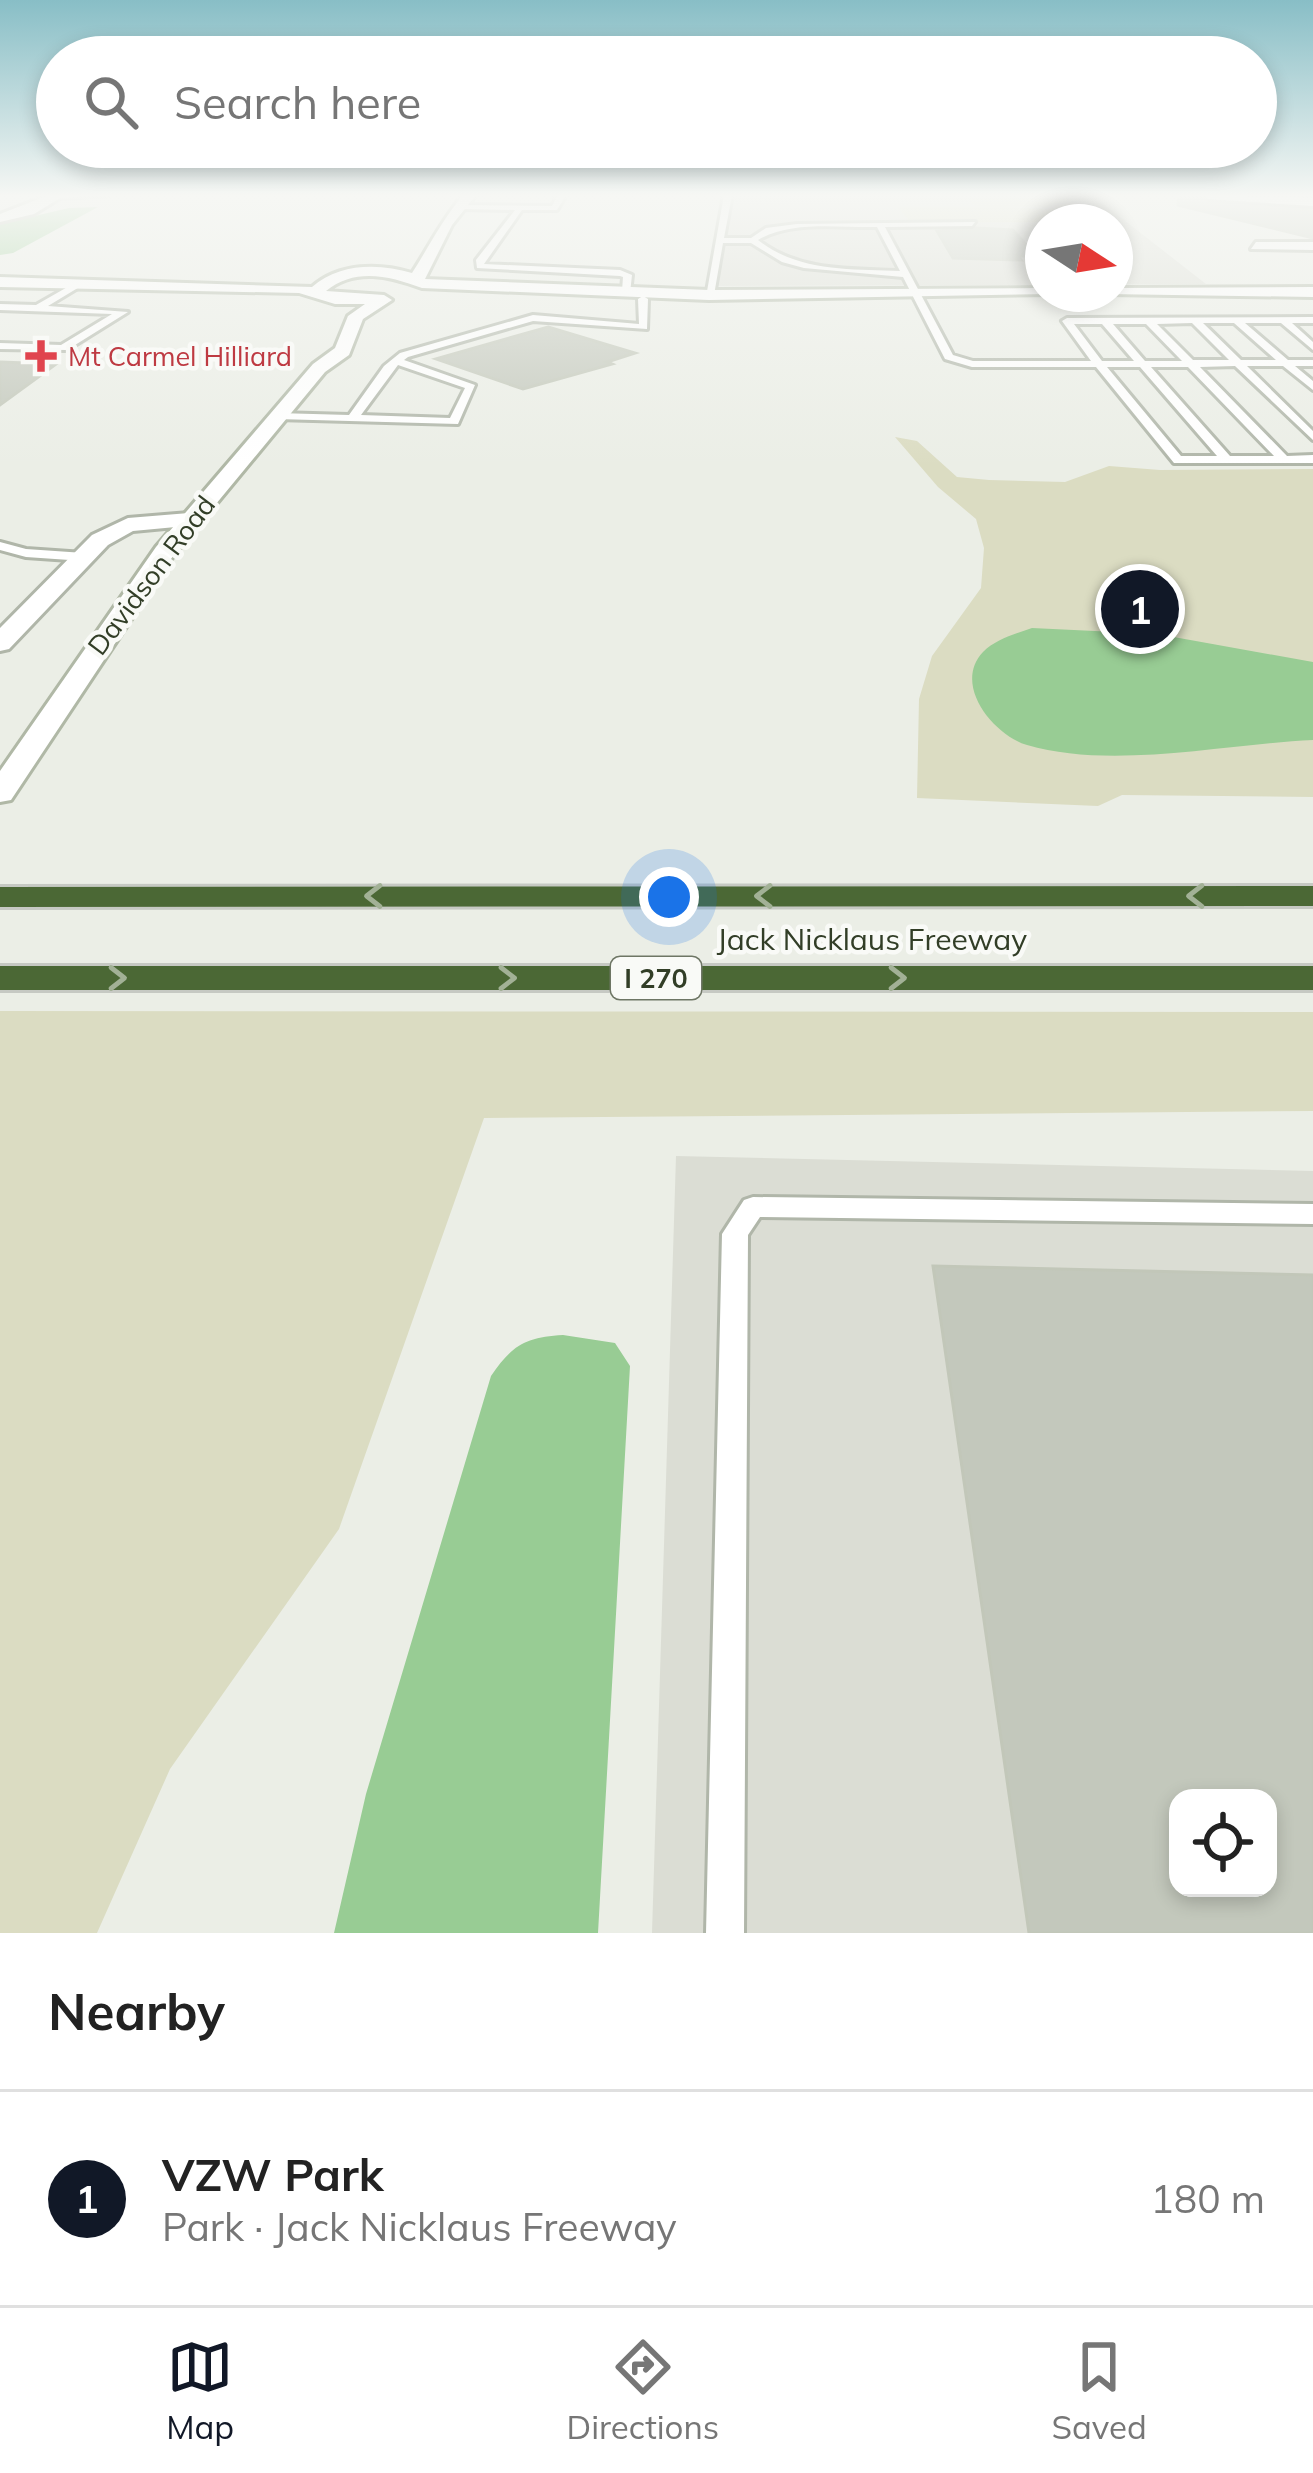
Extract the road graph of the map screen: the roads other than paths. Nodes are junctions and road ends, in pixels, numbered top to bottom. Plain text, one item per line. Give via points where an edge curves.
1 (76, 285) edge
2 (111, 285) edge
3 (329, 285) edge
4 (413, 285) edge
5 (484, 285) edge
6 (632, 285) edge
7 (711, 285) edge
8 (911, 285) edge
9 (1313, 292) edge
10 (322, 293) junction
11 (1025, 293) edge
12 (1133, 293) edge
13 (916, 294) junction
14 (635, 295) junction
15 (709, 295) junction
16 (393, 298) junction
17 (0, 307) edge
18 (38, 308) junction
19 (326, 316) dead end
20 (1148, 320) junction
21 (1194, 320) junction
22 (1236, 320) junction
23 (1283, 320) junction
24 (1313, 320) edge
25 (1106, 321) junction
26 (322, 340) dead end
27 (0, 346) edge
28 (1313, 347) edge
29 (63, 348) junction
30 (21, 355) dead end
31 (395, 361) junction
32 (1313, 363) edge
33 (1099, 364) junction
34 (1192, 364) junction
35 (1238, 364) junction
36 (1286, 364) junction
37 (1144, 365) junction
38 (319, 368) junction
39 (1313, 387) edge
40 (277, 416) junction
41 (354, 419) junction
42 (1313, 437) edge
43 (1284, 459) junction
44 (1313, 459) edge
45 (1227, 460) junction
46 (189, 520) junction
47 (0, 546) edge
48 (84, 557) junction
49 (0, 643) edge
50 (0, 794) edge
51 (0, 896) edge
52 (1313, 896) edge
53 (0, 978) edge
54 (1313, 978) edge
55 (1313, 1214) edge
56 (725, 1933) edge

1 - 18 lane
2 - 10 main road
3 - 10 main road
4 - 16 main road, Davidson Road
5 - 14 main road
6 - 14 lane
7 - 15 lane
8 - 13 lane
9 - 12 main road
10 - 16 main road
10 - 19 main road
11 - 13 main road
13 - 15 main road
13 - 33 lane via 949,357
14 - 15 main road
14 - 16 main road
14 - 31 lane via 643,328 558,317 482,329
16 - 38 main road, Davidson Road via 356,316 343,351
17 - 18 lane
18 - 29 lane via 123,311
20 - 21 lane
20 - 25 lane
20 - 34 lane
21 - 22 lane
21 - 35 lane
22 - 23 lane
22 - 36 lane
23 - 24 lane
23 - 28 lane
25 - 33 lane via 1067,321
25 - 37 lane
26 - 38 main road
27 - 29 lane
29 - 30 lane
31 - 41 lane
31 - 41 lane via 471,387 455,421
32 - 36 lane
33 - 37 lane
33 - 45 lane via 1178,460
34 - 35 lane
34 - 37 lane
34 - 43 lane
35 - 36 lane
35 - 42 lane
36 - 39 lane
37 - 45 lane
38 - 40 main road, Davidson Road
40 - 41 lane
40 - 46 main road, Davidson Road
43 - 44 lane
43 - 45 lane
46 - 48 main road via 128,525
46 - 50 main road, Davidson Road
47 - 48 lane
48 - 49 main road
52 -> 51 highway, Jack Nicklaus Freeway
53 -> 54 highway, Jack Nicklaus Freeway / I 270
55 - 56 lane via 753,1207 735,1234

